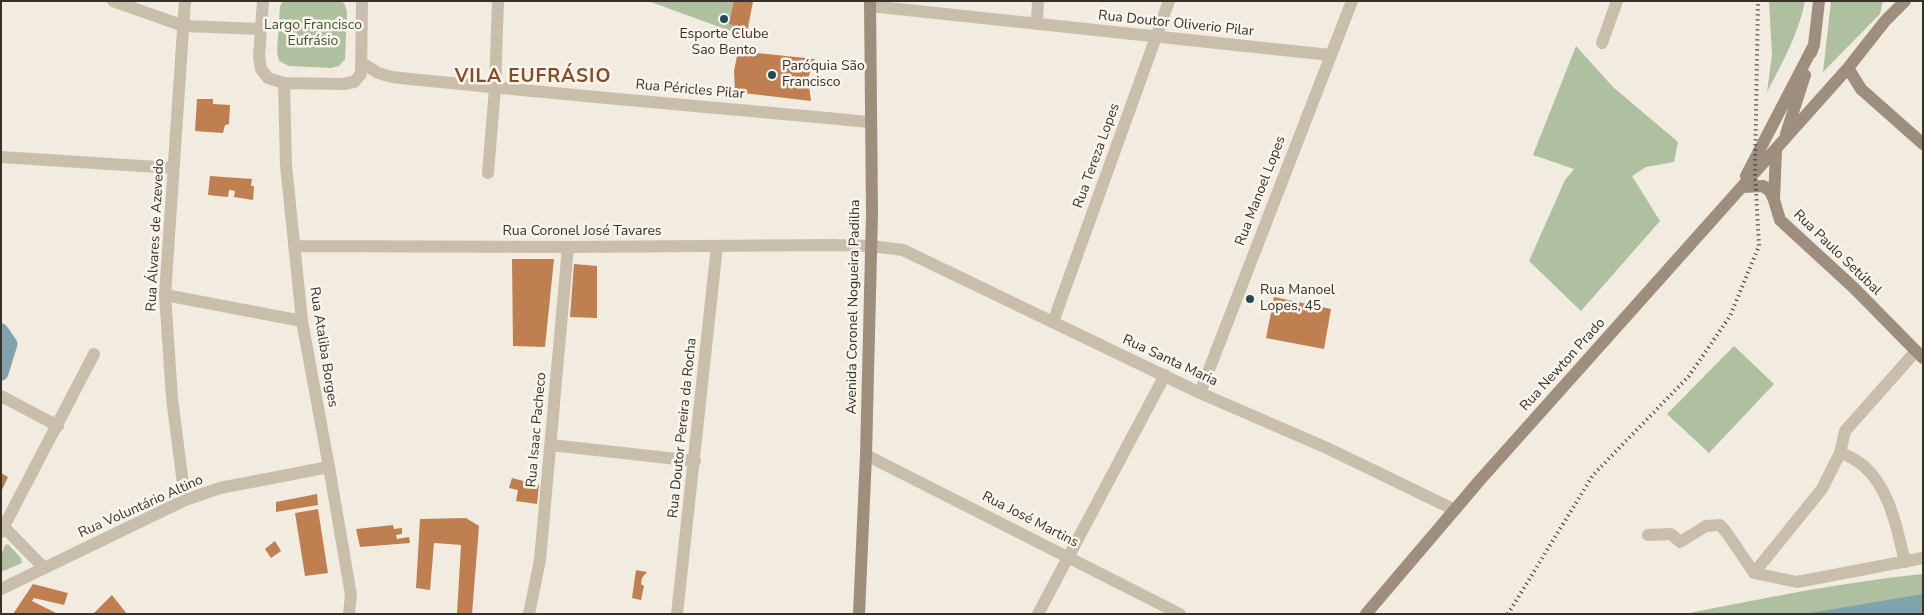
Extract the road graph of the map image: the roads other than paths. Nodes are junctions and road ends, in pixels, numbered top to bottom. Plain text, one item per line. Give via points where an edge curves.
1 (113, 1) edge
2 (185, 1) edge
3 (263, 1) edge
4 (362, 1) edge
5 (498, 1) edge
6 (1038, 1) edge
7 (1169, 1) edge
8 (1352, 1) edge
9 (1617, 1) edge
10 (1819, 1) edge
11 (1892, 1) edge
12 (1905, 1) edge
13 (870, 4) edge
14 (1885, 21) junction
15 (1037, 24) junction
16 (184, 26) junction
17 (261, 29) junction
18 (1156, 37) junction
19 (1602, 42) dead end
20 (1814, 45) junction
21 (1330, 55) junction
22 (362, 63) junction
23 (1848, 68) junction
24 (284, 82) junction
25 (495, 88) junction
26 (870, 122) junction
27 (1784, 139) junction
28 (1923, 144) edge
29 (1776, 150) junction
30 (1, 157) edge
31 (173, 168) junction
32 (488, 173) dead end
33 (1742, 187) junction
34 (1774, 200) junction
35 (294, 246) junction
36 (717, 246) junction
37 (870, 246) junction
38 (568, 248) junction
39 (165, 294) junction
40 (302, 321) junction
41 (1053, 322) junction
42 (94, 354) dead end
43 (1919, 354) edge
44 (1165, 375) junction
45 (1200, 393) junction
46 (1, 396) edge
47 (58, 426) junction
48 (551, 445) junction
49 (1840, 454) junction
50 (866, 455) junction
51 (695, 461) junction
52 (329, 467) junction
53 (185, 500) junction
54 (1454, 510) junction
55 (2, 529) edge
56 (1648, 535) dead end
57 (1069, 556) junction
58 (1923, 558) edge
59 (1906, 562) junction
60 (44, 568) junction
61 (1754, 572) junction
62 (1, 589) edge
63 (349, 614) edge
64 (529, 614) edge
65 (677, 614) edge
66 (859, 614) edge
67 (1038, 614) edge
68 (1180, 614) edge
69 (1366, 614) edge

1 - 16 street
2 - 16 street, Rua Álvares de Azevedo
3 - 17 street
4 - 22 street
5 - 25 street
6 - 15 street
7 - 18 street, Rua Tereza Lopes
8 - 21 street, Rua Manoel Lopes
9 - 19 street
10 - 20 main road
11 - 14 main road
12 - 14 main road
13 - 15 street, Rua Doutor Oliverio Pilar
13 - 26 main road, Avenida Coronel Nogueira Padilha
14 - 23 main road
15 - 18 street, Rua Doutor Oliverio Pilar
16 - 17 street
16 - 31 street, Rua Álvares de Azevedo
17 - 24 street via 261,69 268,78
18 - 21 street, Rua Doutor Oliverio Pilar
18 - 41 street, Rua Tereza Lopes
20 - 27 main road
20 - 33 main road
21 - 45 street, Rua Manoel Lopes
22 - 24 street via 361,74 354,82
22 - 25 street, Rua Péricles Pilar via 392,77
23 - 27 main road
23 - 28 main road via 1861,89
24 - 35 street, Rua Ataliba Borges via 286,165
25 - 26 street, Rua Péricles Pilar
25 - 32 street
26 - 37 main road, Avenida Coronel Nogueira Padilha
27 - 29 main road, Rua Newton Prado
29 - 33 main road, Rua Newton Prado
29 - 34 main road, Rua Paulo Setúbal
30 - 31 street
31 - 39 street, Rua Álvares de Azevedo
33 - 34 main road via 1763,186
33 - 54 main road, Rua Newton Prado
34 - 43 main road, Rua Paulo Setúbal via 1780,220 1787,228 1854,288
35 - 38 street, Rua Coronel José Tavares
35 - 40 street, Rua Ataliba Borges
36 - 37 street, Rua Coronel José Tavares
36 - 38 street, Rua Coronel José Tavares
36 - 51 street, Rua Doutor Pereira da Rocha
37 - 41 street, Rua Santa Maria via 903,250
37 - 50 main road, Avenida Coronel Nogueira Padilha
38 - 48 street, Rua Isaac Pacheco
39 - 40 street
39 - 53 street, Rua Álvares de Azevedo via 172,398
40 - 52 street, Rua Ataliba Borges
41 - 44 street, Rua Santa Maria
42 - 47 street
43 - 49 street via 1845,431
44 - 45 street, Rua Santa Maria
44 - 57 street
45 - 54 street, Rua Santa Maria via 1327,448
46 - 47 street
47 - 55 street
48 - 51 street
48 - 64 street, Rua Isaac Pacheco via 540,560
49 - 59 street via 1849,456 1875,476 1898,531
49 - 61 street via 1822,489
50 - 57 street, Rua José Martins
50 - 66 main road, Avenida Coronel Nogueira Padilha
51 - 65 street, Rua Doutor Pereira da Rocha
52 - 53 street, Rua Voluntário Altino via 220,488
52 - 63 street, Rua Ataliba Borges via 351,595
53 - 60 street, Rua Voluntário Altino
54 - 69 main road, Rua Newton Prado
55 - 60 street
56 - 61 street via 1671,534 1680,542 1706,526 1720,525
57 - 67 street
57 - 68 street, Rua José Martins
58 - 59 street
59 - 61 street via 1797,582
60 - 62 street, Rua Voluntário Altino

